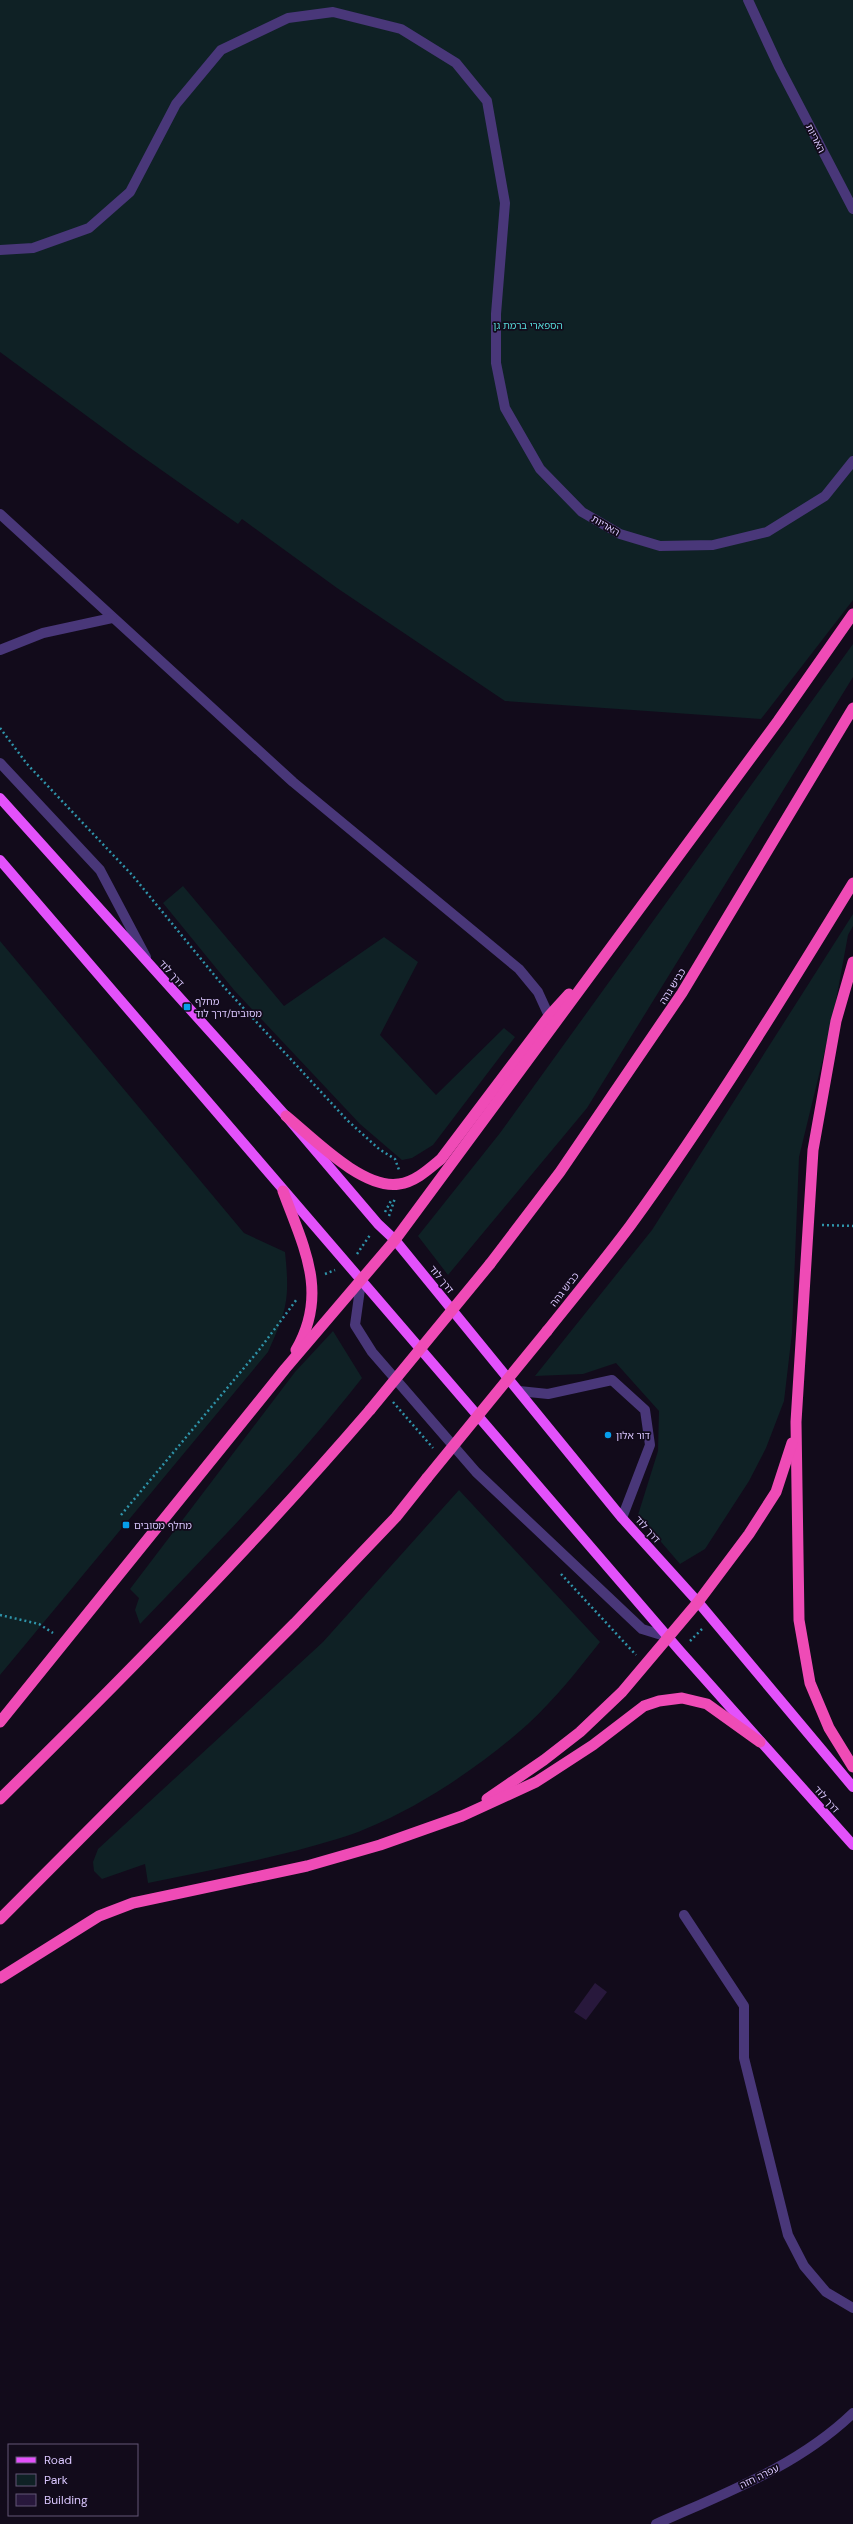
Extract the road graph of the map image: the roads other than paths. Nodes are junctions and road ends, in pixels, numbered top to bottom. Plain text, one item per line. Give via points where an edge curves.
1 (748, 0) edge
2 (853, 209) edge
3 (0, 250) edge
4 (853, 461) edge
5 (0, 514) edge
6 (853, 614) edge
7 (112, 618) junction
8 (0, 650) edge
9 (853, 708) edge
10 (0, 763) edge
11 (0, 798) edge
12 (0, 860) edge
13 (853, 883) edge
14 (617, 939) junction
15 (853, 962) edge
16 (152, 968) junction
17 (549, 1016) junction
18 (286, 1116) junction
19 (283, 1191) junction
20 (395, 1240) junction
21 (361, 1282) junction
22 (285, 1369) junction
23 (519, 1391) junction
24 (796, 1422) junction
25 (622, 1518) junction
26 (698, 1602) junction
27 (668, 1637) junction
28 (0, 1722) edge
29 (760, 1742) junction
30 (853, 1767) edge
31 (853, 1787) edge
32 (0, 1799) edge
33 (462, 1816) junction
34 (853, 1845) edge
35 (684, 1915) dead end
36 (0, 1919) edge
37 (0, 1978) edge
38 (853, 2308) edge
39 (853, 2413) edge
40 (656, 2524) edge

1 - 2 street, האריות via 779,67
3 - 4 street, האריות via 33,248 89,228 130,192 176,104 221,50 288,18 333,12 401,29 456,63 487,101 505,203 497,288 496,363 505,408 540,469 582,512 620,534 660,546 713,546 767,532 825,496
5 - 7 street
6 - 14 highway via 778,721
7 - 8 street via 43,633
7 - 17 street via 293,782 519,969 538,992
9 - 32 highway, כביש גהה, bridge via 682,992 560,1172 490,1264 370,1410 220,1579 134,1668
10 - 16 street via 100,870
11 - 16 main road, דרך לוד
12 - 19 main road, דרך לוד
13 - 36 highway, כביש גהה, bridge via 777,1008 629,1226 396,1517 296,1623
14 - 17 highway
14 - 20 highway
15 - 24 highway via 836,1021 813,1150
16 - 18 main road, דרך לוד
17 - 18 highway via 441,1159 420,1176 400,1184 384,1185 351,1169
18 - 20 main road, דרך לוד via 378,1224
19 - 21 main road, דרך לוד
19 - 22 highway via 310,1262 314,1292 305,1335
20 - 21 highway
20 - 23 main road, דרך לוד
21 - 22 highway
21 - 27 main road, דרך לוד
21 - 27 street via 355,1326 372,1352 476,1472 642,1629
22 - 28 highway
23 - 25 main road, דרך לוד
23 - 25 street via 548,1394 612,1380 645,1410 650,1445
24 - 26 highway via 790,1454 776,1492 749,1534
24 - 30 highway via 798,1620 810,1683 829,1728
25 - 26 main road, דרך לוד
26 - 27 highway
26 - 31 main road, דרך לוד
27 - 29 main road, דרך לוד
27 - 33 highway via 622,1692 580,1732
29 - 33 highway via 707,1704 682,1698 659,1701 644,1706 593,1745 536,1782
29 - 34 main road, דרך לוד
33 - 37 highway via 380,1845 307,1866 133,1903 99,1916
35 - 38 street via 744,2006 744,2058 788,2235 804,2266 826,2292
39 - 40 street, עפרה חזה via 818,2443 785,2464

